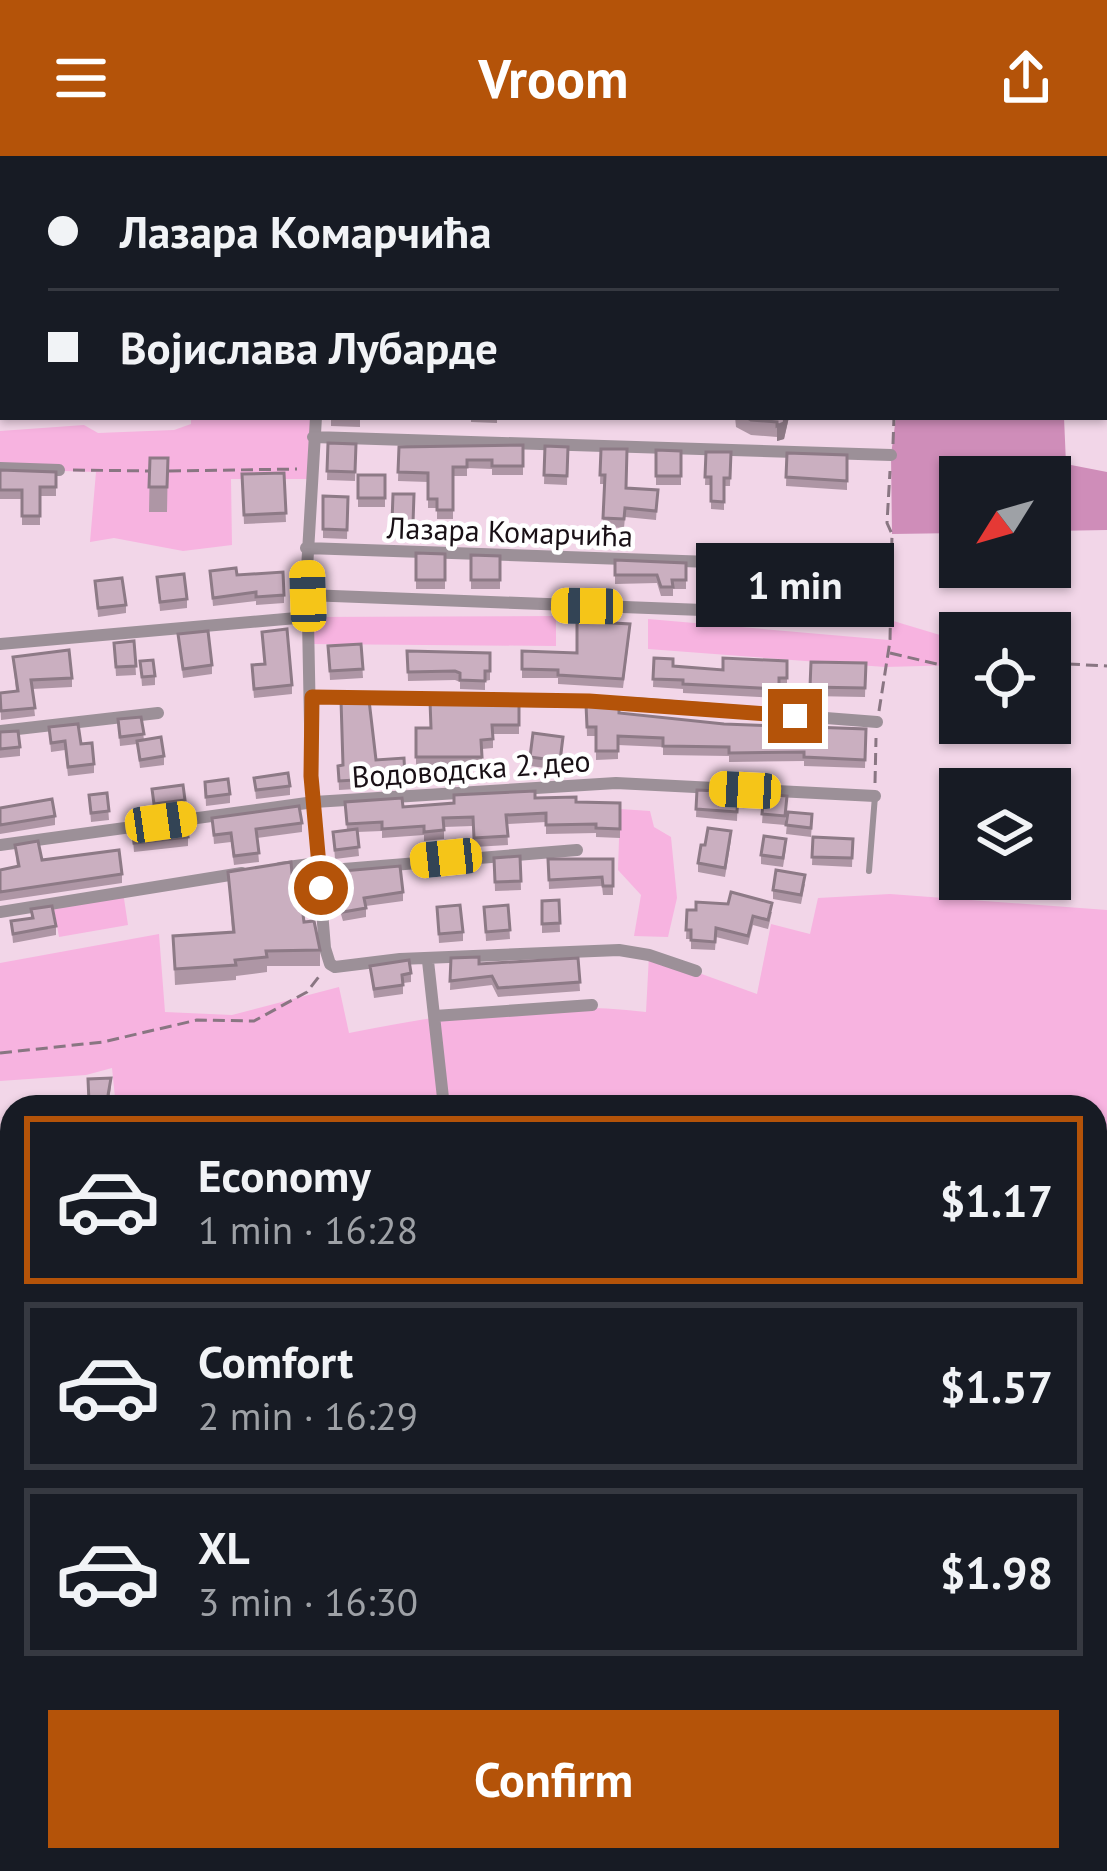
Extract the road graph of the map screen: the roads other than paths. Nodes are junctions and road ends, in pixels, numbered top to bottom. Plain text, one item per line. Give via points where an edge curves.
1 (316, 420) edge
2 (313, 437) junction
3 (891, 455) road end
4 (0, 468) edge
5 (59, 470) edge
6 (306, 548) junction
7 (711, 562) edge
8 (308, 596) junction
9 (729, 611) dead end
10 (308, 617) junction
11 (0, 644) edge
12 (312, 697) junction
13 (158, 712) dead end
14 (877, 722) road end
15 (0, 730) edge
16 (875, 796) joint
17 (314, 802) junction
18 (0, 845) edge
19 (577, 850) dead end
20 (318, 867) junction
21 (271, 869) edge
22 (869, 871) dead end
23 (248, 872) edge
24 (0, 912) edge
25 (428, 961) junction
26 (696, 971) dead end
27 (592, 1005) dead end
28 (435, 1016) junction
29 (443, 1095) edge

1 - 2 street
2 - 3 street
2 - 6 street
4 - 5 street
6 - 7 street, Лазара Комарчића
6 - 8 street
8 - 9 street
8 - 10 street
10 - 11 street
10 - 12 street
12 - 14 street via 589,701
12 - 17 street
13 - 15 street
16 - 17 street, Водоводска 2. део via 616,783
16 - 22 lane
17 - 18 street, Водоводска 2. део
17 - 20 street
19 - 20 street
20 - 21 street
20 - 25 street via 330,964
23 - 24 street
25 - 26 street via 619,950
25 - 28 street
27 - 28 street
28 - 29 street

